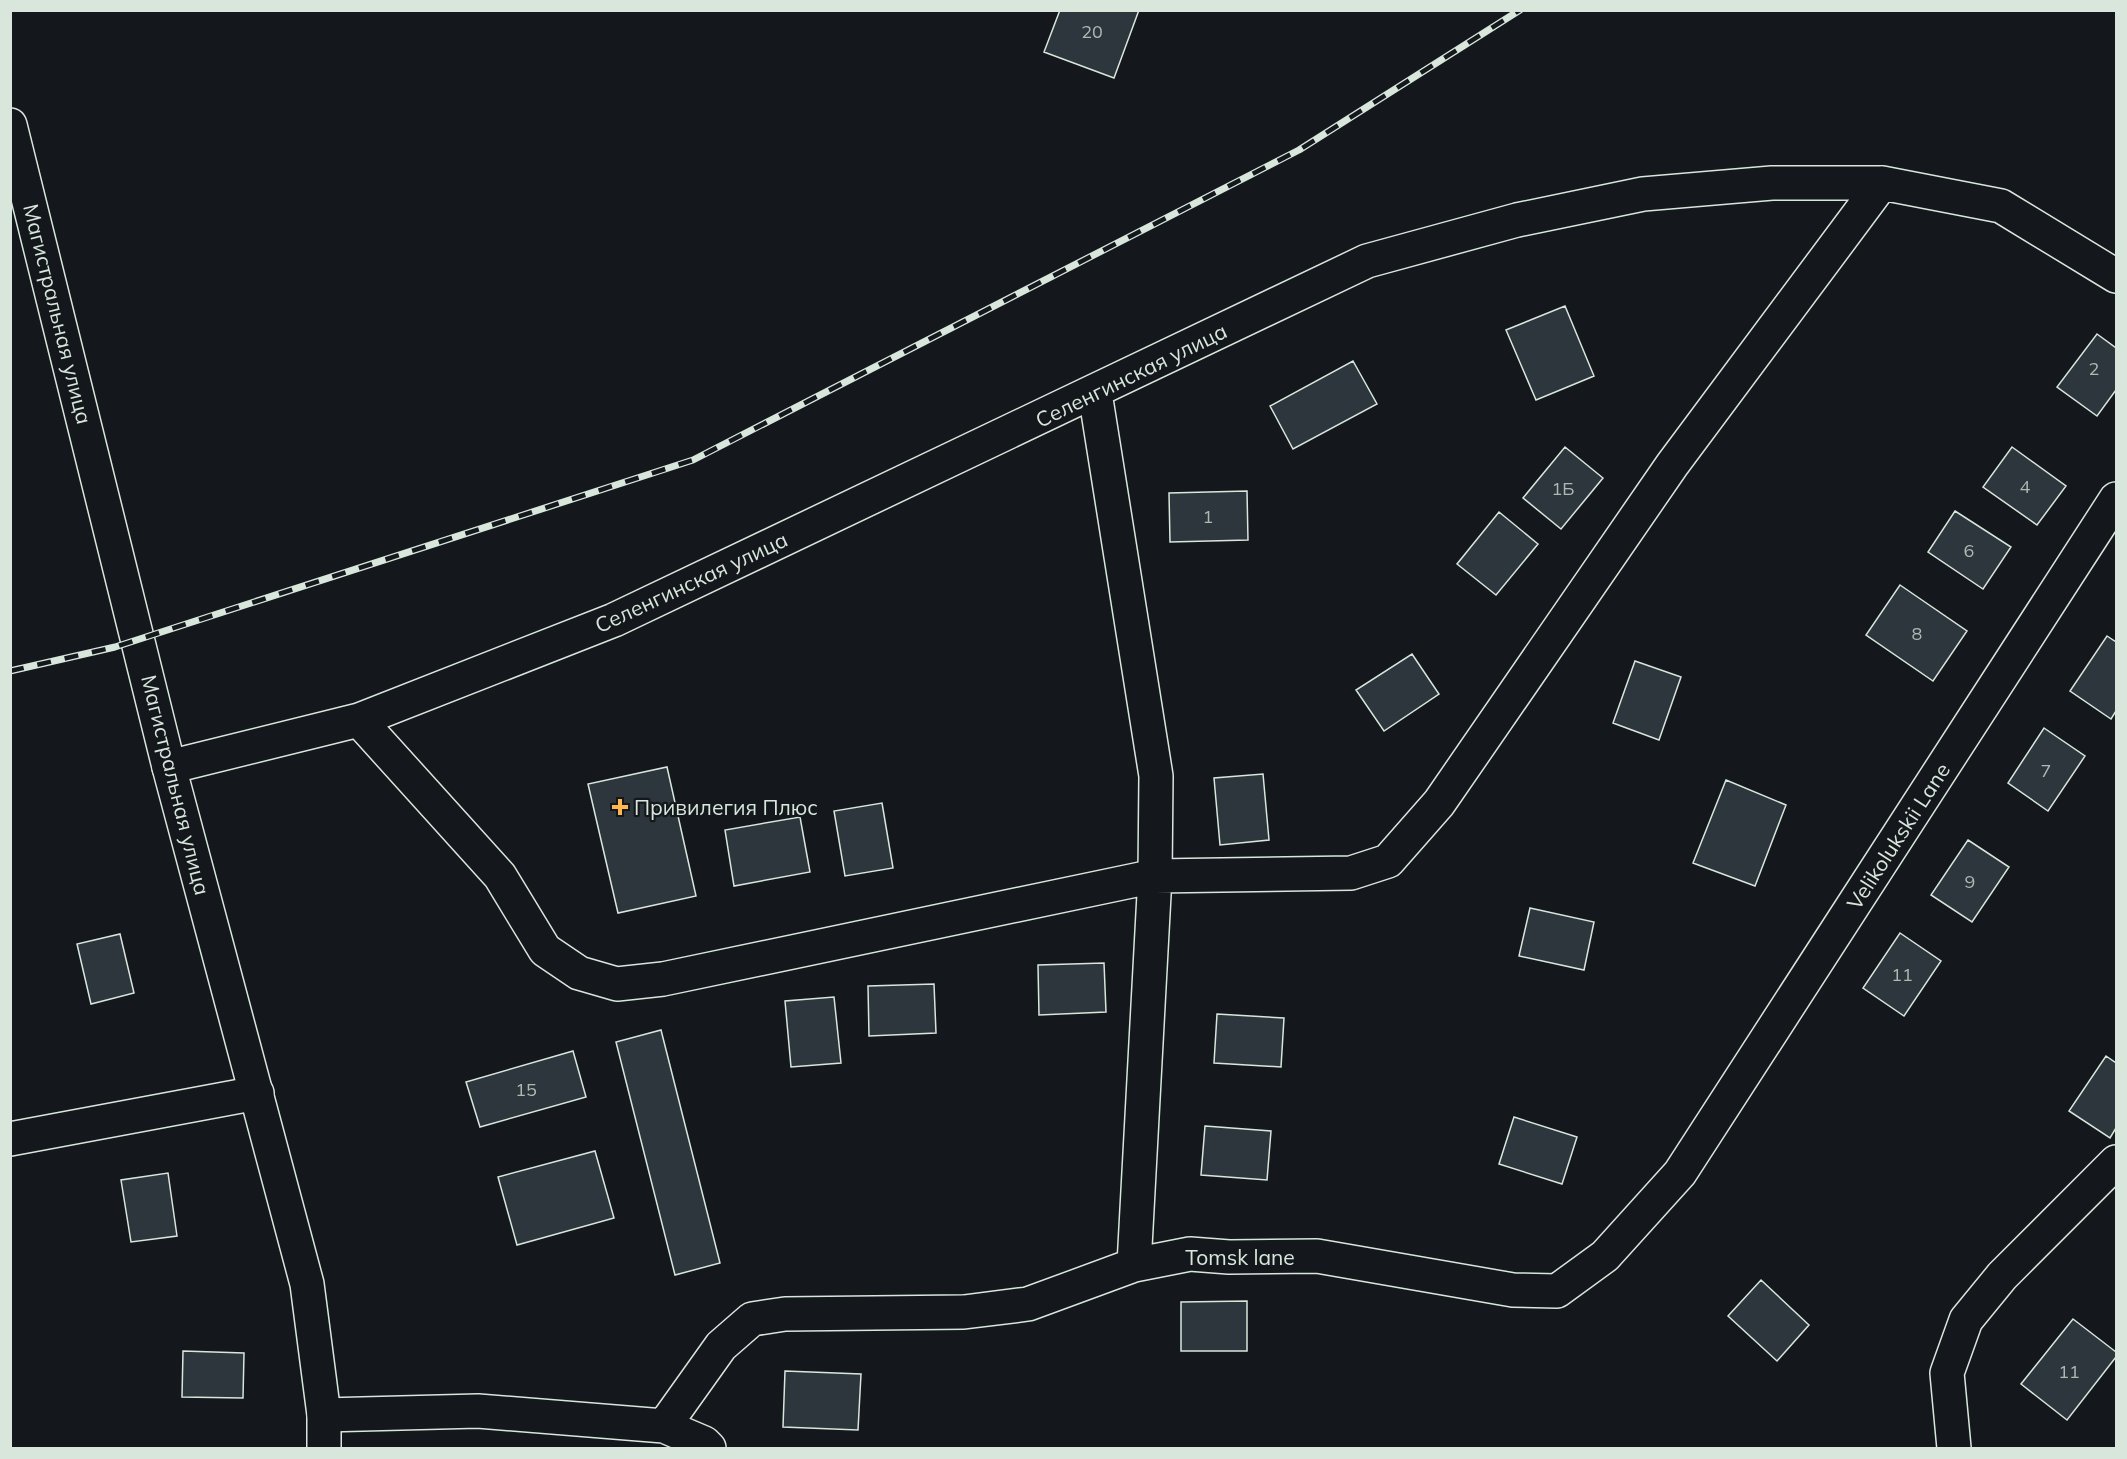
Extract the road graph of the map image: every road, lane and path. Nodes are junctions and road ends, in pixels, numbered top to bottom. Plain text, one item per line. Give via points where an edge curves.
1 (10, 124) edge
2 (1882, 183) junction
3 (2116, 276) edge
4 (1095, 393) junction
5 (2116, 499) edge
6 (359, 720) junction
7 (169, 767) junction
8 (1155, 876) junction
9 (257, 1093) junction
10 (10, 1139) edge
11 (2116, 1162) edge
12 (1680, 1173) joint
13 (1134, 1265) junction
14 (324, 1415) junction
15 (664, 1426) junction
16 (324, 1449) edge
17 (709, 1449) edge
18 (1954, 1449) edge

1 - 7 street, Магистральная улица
2 - 3 street, Селенгинская улица via 2001,206
2 - 4 street, Селенгинская улица via 1772,183 1643,194 1517,220 1367,261
2 - 8 street via 1671,465 1439,802 1388,861 1351,873
4 - 6 street, Селенгинская улица via 614,620
4 - 8 street via 1156,776
5 - 12 street, Velikolukskii Lane
6 - 7 street, Селенгинская улица
6 - 8 street via 500,876 545,950 579,973 617,984 663,978
7 - 9 street, Магистральная улица
8 - 13 street
9 - 10 street
9 - 14 street, Магистральная улица via 307,1284
11 - 18 street via 2002,1276 1966,1320 1947,1373
12 - 13 street, Tomsk lane via 1605,1256 1557,1291 1513,1290 1317,1256 1190,1254
13 - 15 street, Tomsk lane via 1028,1304 964,1312 785,1314 752,1319 721,1346
14 - 15 street via 478,1411
14 - 16 street, Магистральная улица
15 - 17 street via 704,1443

